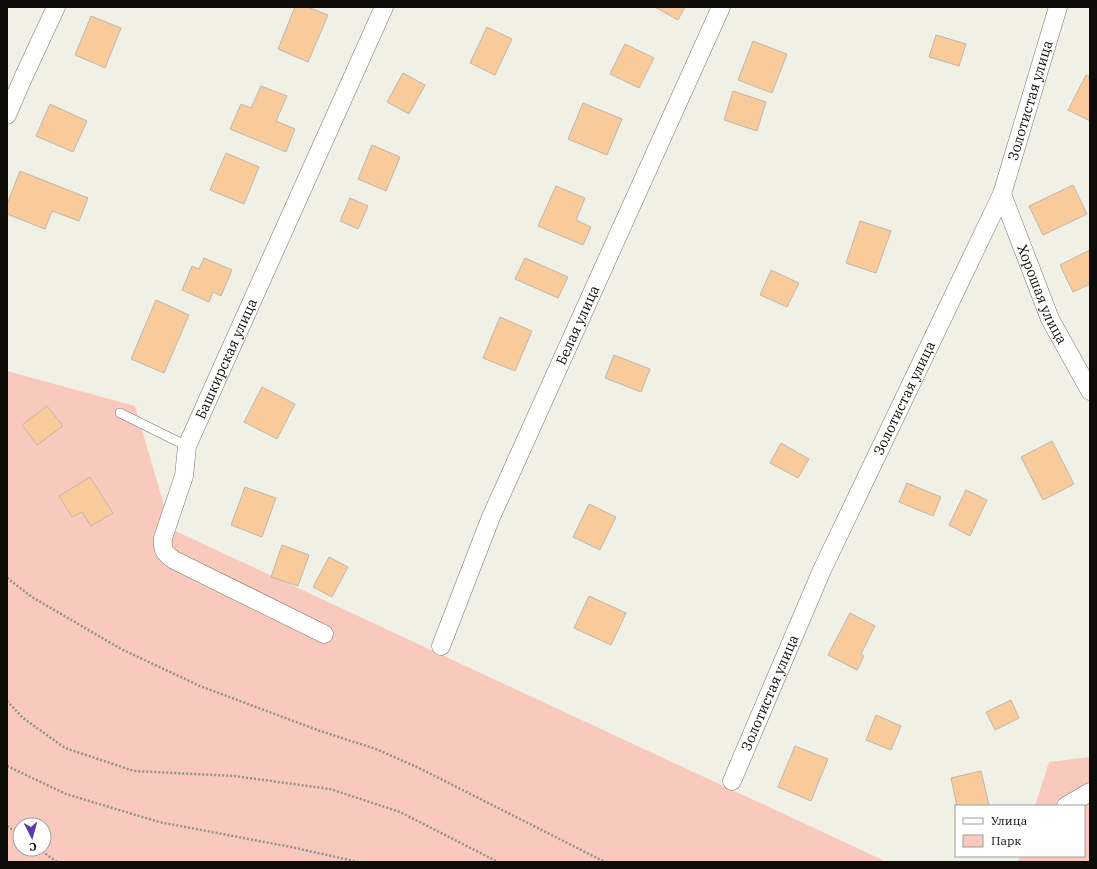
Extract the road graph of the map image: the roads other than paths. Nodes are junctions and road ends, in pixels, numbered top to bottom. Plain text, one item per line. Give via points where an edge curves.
1 (56, 7) edge
2 (384, 7) edge
3 (720, 7) edge
4 (1058, 7) edge
5 (7, 115) edge
6 (1002, 194) junction
7 (1090, 391) edge
8 (120, 413) dead end
9 (187, 446) junction
10 (324, 634) dead end
11 (441, 646) dead end
12 (732, 781) dead end
13 (1090, 792) edge
14 (1068, 805) edge

1 - 5 street
2 - 9 street, Башкирская улица
3 - 11 street, Белая улица via 491,517
4 - 6 street, Золотистая улица
6 - 7 street, Хорошая улица via 1050,319
6 - 12 street, Золотистая улица via 822,570
8 - 9 lane
9 - 10 street, Башкирская улица via 184,476 163,538 162,547 167,555
13 - 14 street

